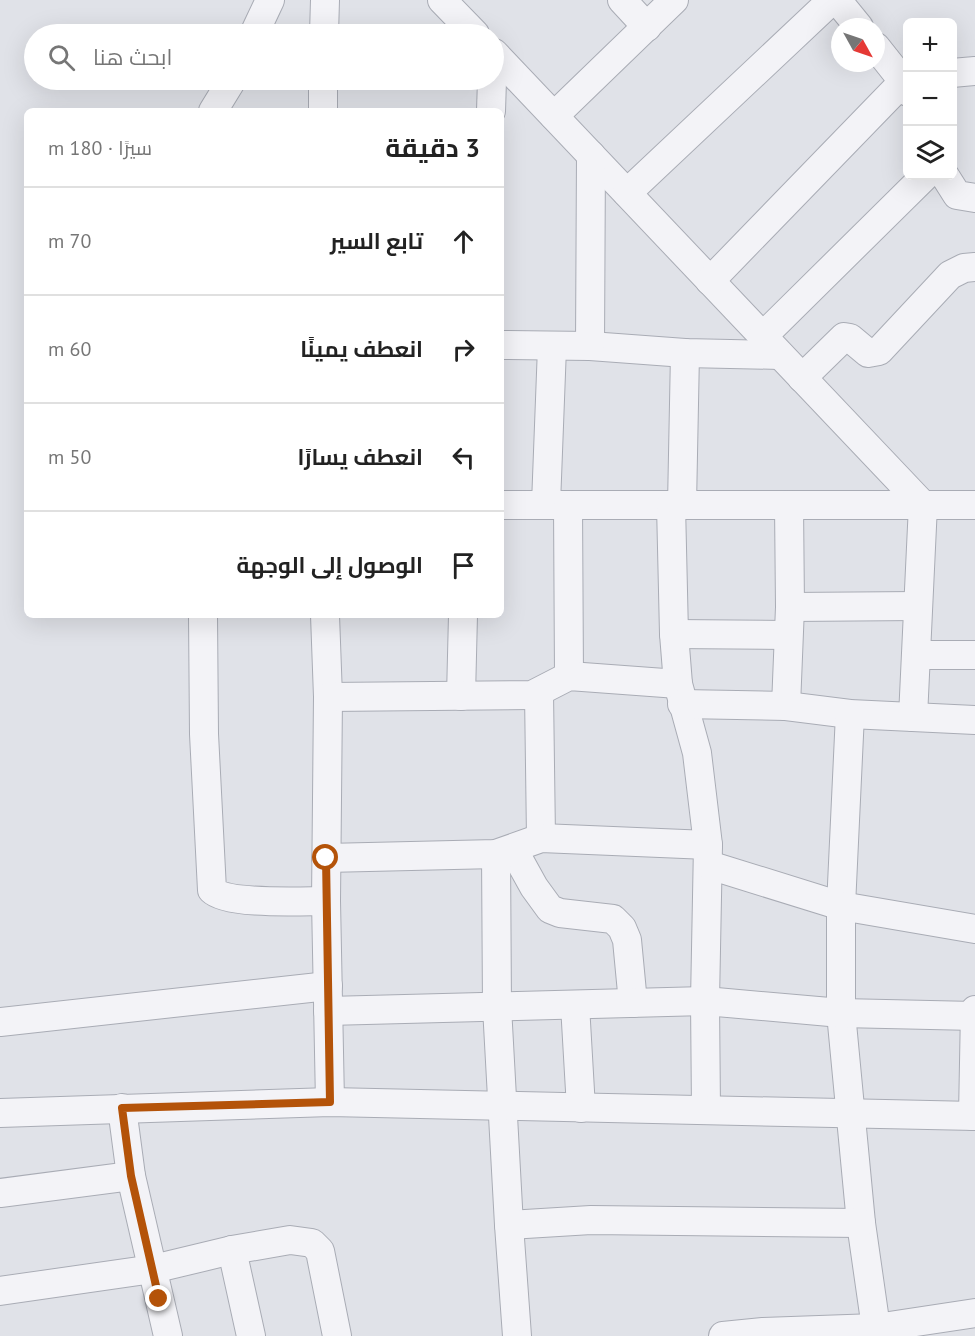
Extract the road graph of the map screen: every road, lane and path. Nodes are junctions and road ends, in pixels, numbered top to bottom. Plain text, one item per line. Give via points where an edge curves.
1 (270, 0) edge
2 (325, 0) edge
3 (442, 0) edge
4 (622, 0) edge
5 (674, 0) edge
6 (832, 0) edge
7 (837, 0) edge
8 (852, 18) edge
9 (259, 24) edge
10 (324, 24) edge
11 (465, 24) edge
12 (647, 27) junction
13 (885, 58) edge
14 (504, 64) edge
15 (975, 71) edge
16 (957, 73) edge
17 (903, 80) edge
18 (903, 82) edge
19 (226, 90) edge
20 (323, 90) edge
21 (492, 90) edge
22 (215, 108) edge
23 (323, 108) edge
24 (491, 108) edge
25 (554, 116) junction
26 (591, 155) junction
27 (921, 180) edge
28 (948, 180) edge
29 (627, 193) junction
30 (975, 198) edge
31 (975, 267) edge
32 (710, 281) junction
33 (504, 345) edge
34 (552, 346) junction
35 (590, 346) junction
36 (772, 346) junction
37 (686, 352) junction
38 (802, 378) junction
39 (504, 504) edge
40 (557, 505) junction
41 (677, 505) junction
42 (789, 505) junction
43 (923, 505) junction
44 (975, 505) edge
45 (918, 606) junction
46 (203, 618) edge
47 (325, 618) edge
48 (463, 618) edge
49 (789, 621) junction
50 (674, 634) junction
51 (917, 654) junction
52 (975, 655) edge
53 (569, 676) junction
54 (539, 693) junction
55 (680, 694) junction
56 (460, 696) junction
57 (328, 697) junction
58 (786, 706) junction
59 (850, 714) junction
60 (913, 717) junction
61 (975, 720) edge
62 (541, 838) junction
63 (505, 852) junction
64 (709, 855) junction
65 (326, 858) junction
66 (326, 901) junction
67 (841, 906) junction
68 (975, 929) edge
69 (328, 999) junction
70 (705, 1002) junction
71 (633, 1003) junction
72 (576, 1005) junction
73 (497, 1007) junction
74 (975, 1010) edge
75 (841, 1013) junction
76 (975, 1016) edge
77 (0, 1022) edge
78 (330, 1102) junction
79 (502, 1107) junction
80 (122, 1108) junction
81 (581, 1108) junction
82 (706, 1110) junction
83 (0, 1113) edge
84 (850, 1115) junction
85 (974, 1116) edge
86 (131, 1176) junction
87 (0, 1193) edge
88 (861, 1223) junction
89 (509, 1226) junction
90 (232, 1250) junction
91 (153, 1269) junction
92 (0, 1290) edge
93 (975, 1313) edge
94 (876, 1328) junction
95 (763, 1334) edge
96 (168, 1336) edge
97 (251, 1336) edge
98 (337, 1336) edge
99 (517, 1336) edge
100 (723, 1336) edge

1 - 9 street
2 - 10 street
3 - 11 street
4 - 12 street
5 - 12 street
6 - 29 street
7 - 8 street
12 - 25 street
13 - 17 street
14 - 25 street
15 - 16 street
18 - 32 street
19 - 22 street
20 - 23 street
21 - 24 street
25 - 26 street
26 - 29 street
26 - 35 street
27 - 36 street
28 - 30 street via 957,195
29 - 32 street
31 - 38 street via 950,275 879,351 868,353 844,337
32 - 36 street
33 - 34 street
34 - 35 street
34 - 40 street
35 - 37 street
36 - 37 street
36 - 38 street
37 - 41 street
38 - 43 street
39 - 40 street
40 - 41 street
40 - 53 street
41 - 42 street
41 - 50 street
42 - 43 street
42 - 49 street
43 - 44 street
43 - 45 street
45 - 49 street
45 - 51 street
46 - 66 street via 212,890 222,897 239,899
47 - 57 street
48 - 56 street
49 - 50 street
49 - 58 street
50 - 55 street
51 - 52 street
51 - 60 street
53 - 54 street
53 - 55 street
54 - 56 street
54 - 62 street
55 - 58 street
55 - 64 street via 697,753
56 - 57 street
57 - 65 street
58 - 59 street
59 - 60 street
59 - 67 street
60 - 61 street
62 - 63 street
62 - 64 street
63 - 65 street
63 - 71 street via 550,909 560,914 607,917 622,928 627,940
63 - 73 street
64 - 67 street
64 - 70 street
65 - 66 street
66 - 69 street
67 - 68 street
67 - 75 street
69 - 73 street
69 - 77 street
69 - 78 street
70 - 71 street
70 - 75 street
70 - 82 street
71 - 72 street
72 - 73 street
72 - 81 street
73 - 79 street
74 - 76 street
75 - 76 street
75 - 84 street
76 - 85 street
78 - 79 street
78 - 80 street
79 - 81 street
79 - 89 street
80 - 83 street
80 - 86 street
81 - 82 street
82 - 84 street
84 - 85 street
84 - 88 street
86 - 87 street
86 - 91 street
88 - 89 street via 591,1220
88 - 94 street
89 - 99 street
90 - 91 street
90 - 97 street
90 - 98 street via 290,1240 316,1245 325,1269
91 - 92 street
91 - 96 street
93 - 94 street
94 - 95 street
95 - 100 street

